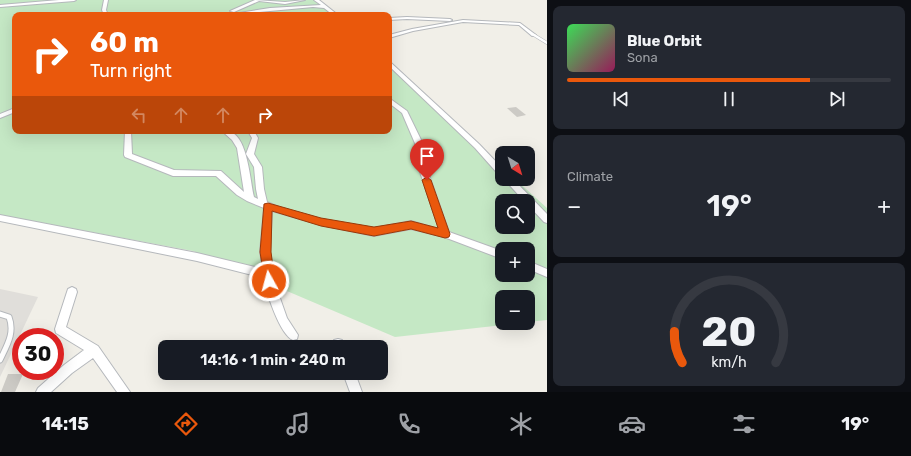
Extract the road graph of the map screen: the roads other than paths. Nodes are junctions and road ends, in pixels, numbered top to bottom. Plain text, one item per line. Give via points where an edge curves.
1 (74, 0) edge
2 (106, 0) edge
3 (259, 0) edge
4 (303, 0) edge
5 (316, 0) edge
6 (0, 6) edge
7 (326, 7) junction
8 (105, 12) edge
9 (231, 12) edge
10 (250, 12) edge
11 (332, 12) edge
12 (392, 19) edge
13 (463, 22) junction
14 (534, 35) joint
15 (392, 36) edge
16 (547, 43) edge
17 (392, 66) edge
18 (392, 102) edge
19 (12, 111) edge
20 (0, 116) edge
21 (128, 134) edge
22 (231, 134) edge
23 (253, 134) edge
24 (495, 165) edge
25 (515, 186) edge
26 (250, 199) junction
27 (268, 206) junction
28 (0, 218) edge
29 (547, 220) edge
30 (445, 234) junction
31 (495, 252) edge
32 (535, 268) edge
33 (547, 273) edge
34 (268, 275) junction
35 (72, 292) dead end
36 (0, 314) edge
37 (292, 335) dead end
38 (94, 350) junction
39 (0, 360) edge
40 (352, 380) edge
41 (42, 392) edge
42 (124, 392) edge
43 (356, 392) edge

1 - 6 street
2 - 8 street
3 - 4 street via 285,3
3 - 9 street
5 - 7 street
7 - 10 street
7 - 11 street
12 - 13 street
13 - 14 street via 520,24
13 - 15 street via 412,30
14 - 16 lane
17 - 24 street
18 - 30 street via 405,112 421,148 423,170
19 - 20 street
21 - 26 street via 128,155 173,173 218,173
22 - 26 street via 239,143 243,156
23 - 27 street via 255,138 250,154 258,167 264,205
25 - 29 street
26 - 27 street
27 - 30 street via 321,222 374,232 411,225
27 - 34 street
28 - 34 street via 197,257
30 - 31 street
32 - 33 street
34 - 37 street via 283,321
35 - 38 street via 60,329
36 - 39 lane via 8,317 13,325 11,337
38 - 41 street
38 - 42 street
40 - 43 street

